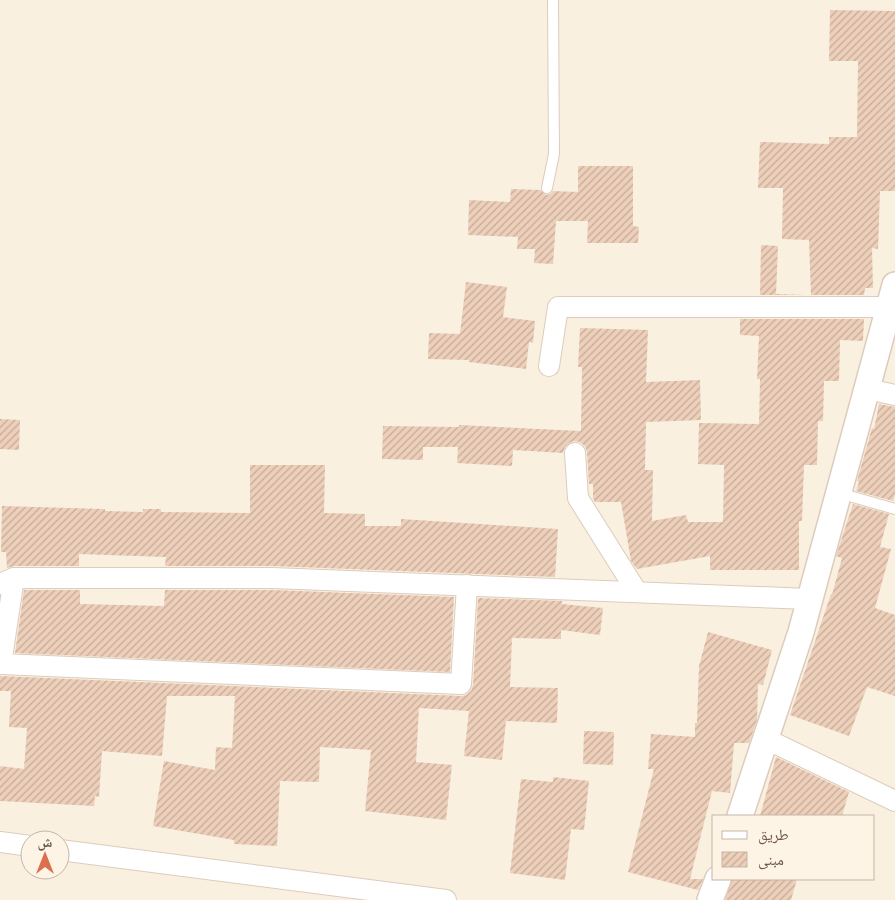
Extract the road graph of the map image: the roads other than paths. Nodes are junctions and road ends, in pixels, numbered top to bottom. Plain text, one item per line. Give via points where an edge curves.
1 (553, 0) edge
2 (546, 188) dead end
3 (892, 296) edge
4 (549, 366) dead end
5 (868, 389) junction
6 (895, 395) edge
7 (575, 453) dead end
8 (839, 493) junction
9 (895, 509) edge
10 (7, 581) edge
11 (467, 586) junction
12 (637, 592) junction
13 (810, 599) junction
14 (766, 739) junction
15 (895, 800) edge
16 (740, 815) edge
17 (0, 842) edge
18 (20, 845) edge
19 (70, 851) edge
20 (718, 880) edge
21 (446, 900) edge
22 (710, 900) edge

1 - 2 lane via 554,154
3 - 4 street via 558,307
3 - 5 street
5 - 6 street
5 - 8 street
7 - 12 street via 578,498
8 - 9 lane
8 - 13 street
10 - 11 street via 272,578
10 - 11 street via 1,664 462,684
11 - 12 street
12 - 13 street
13 - 14 street
14 - 15 street
14 - 16 street
17 - 18 street
19 - 21 street
20 - 22 street

